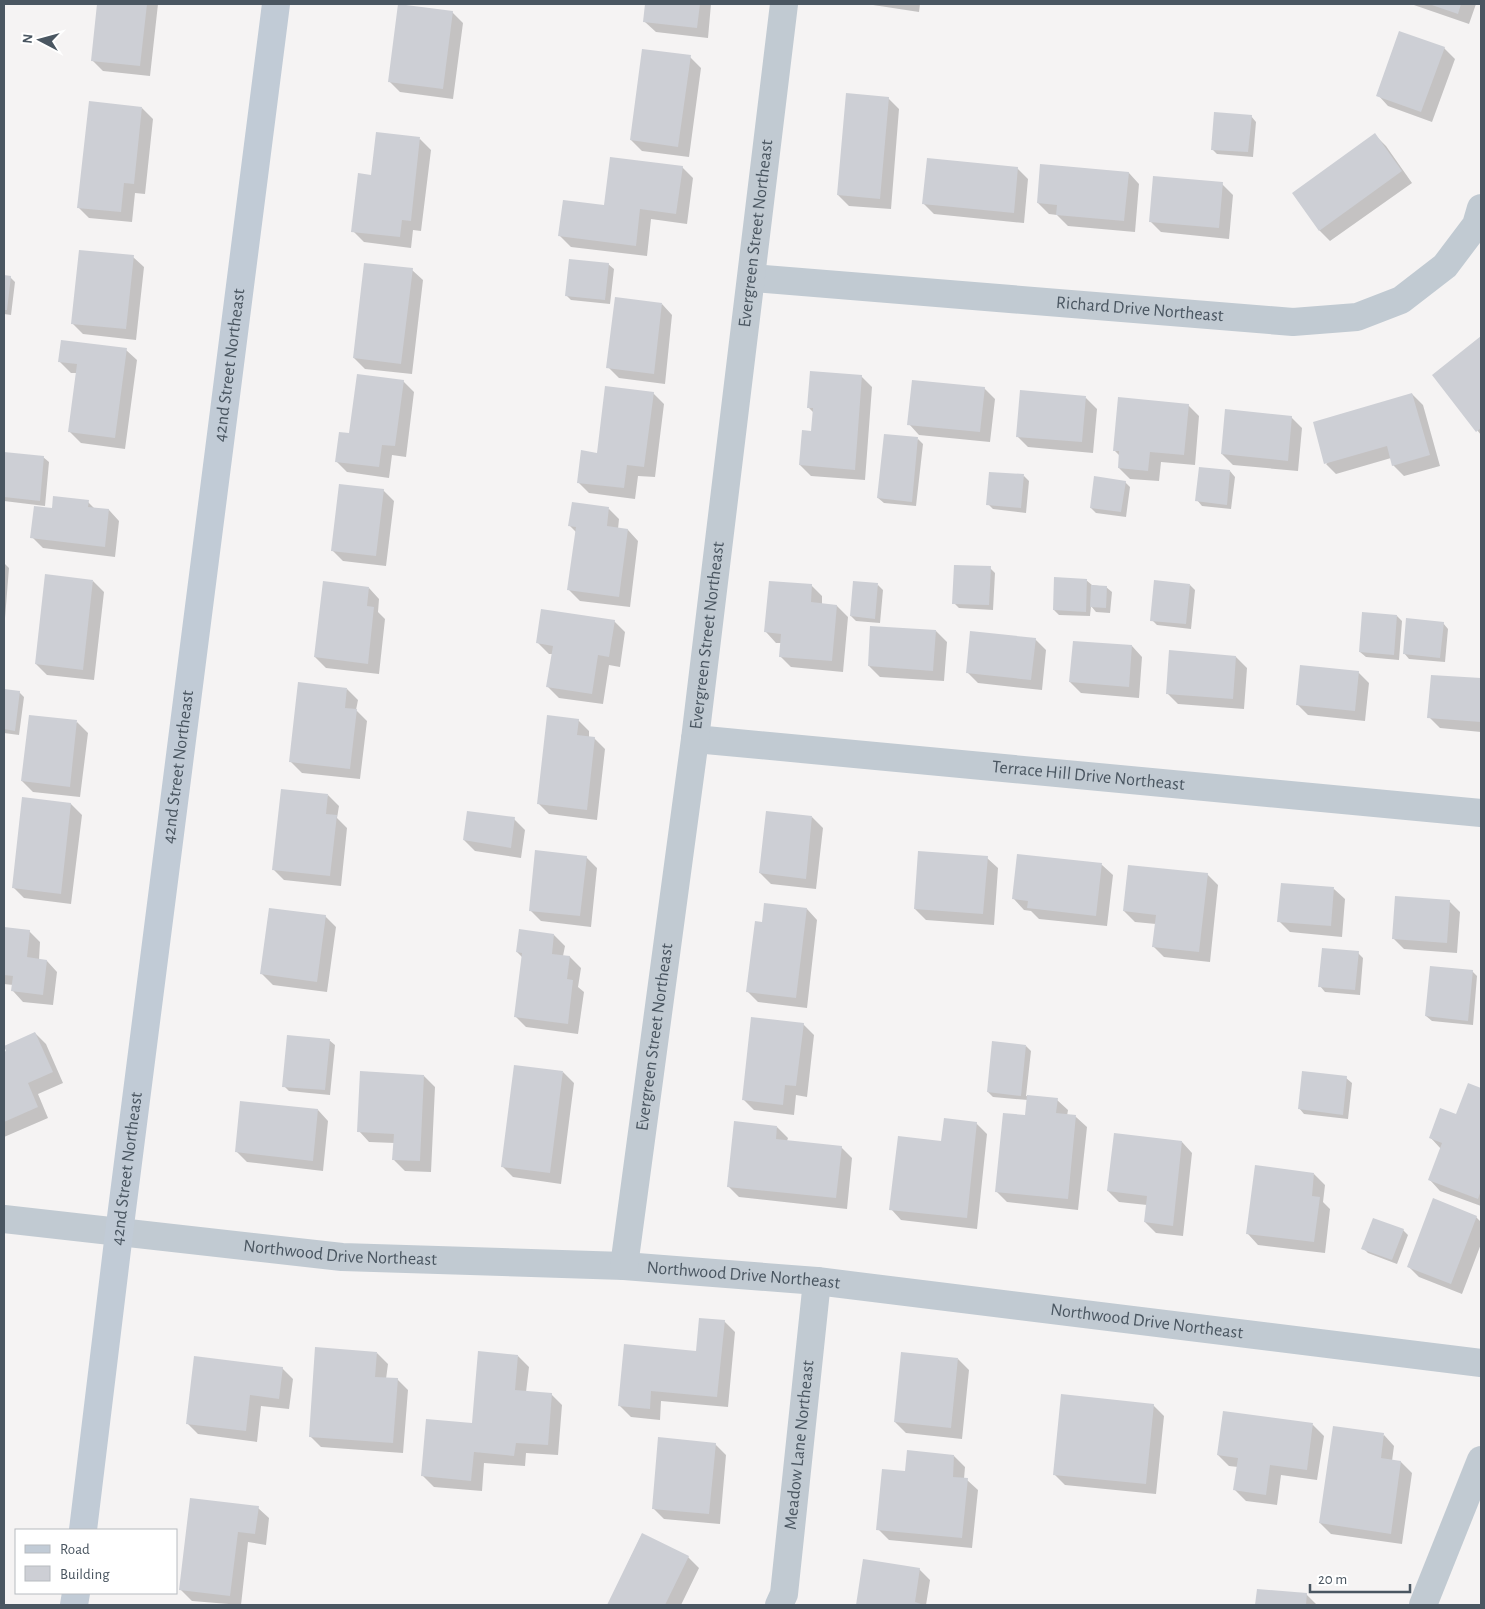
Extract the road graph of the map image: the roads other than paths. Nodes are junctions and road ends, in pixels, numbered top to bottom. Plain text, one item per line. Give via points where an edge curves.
1 (276, 4) edge
2 (784, 4) edge
3 (1481, 208) edge
4 (752, 278) junction
5 (695, 739) junction
6 (1481, 813) edge
7 (4, 1219) edge
8 (119, 1233) junction
9 (624, 1266) junction
10 (817, 1281) junction
11 (1481, 1363) edge
12 (1481, 1460) edge
13 (83, 1529) edge
14 (779, 1605) edge
15 (1423, 1605) edge

1 - 8 main road, 42nd Street Northeast
2 - 4 street, Evergreen Street Northeast
3 - 4 street, Richard Drive Northeast via 1476,225 1445,266 1401,300 1357,317 1293,322
4 - 5 street, Evergreen Street Northeast
5 - 6 street, Terrace Hill Drive Northeast
5 - 9 street, Evergreen Street Northeast
7 - 8 street, Northwood Drive Northeast
8 - 9 street, Northwood Drive Northeast via 342,1257
8 - 13 main road, 42nd Street Northeast
9 - 10 street, Northwood Drive Northeast
10 - 11 street, Northwood Drive Northeast
10 - 14 street, Meadow Lane Northeast via 784,1594
12 - 15 street

